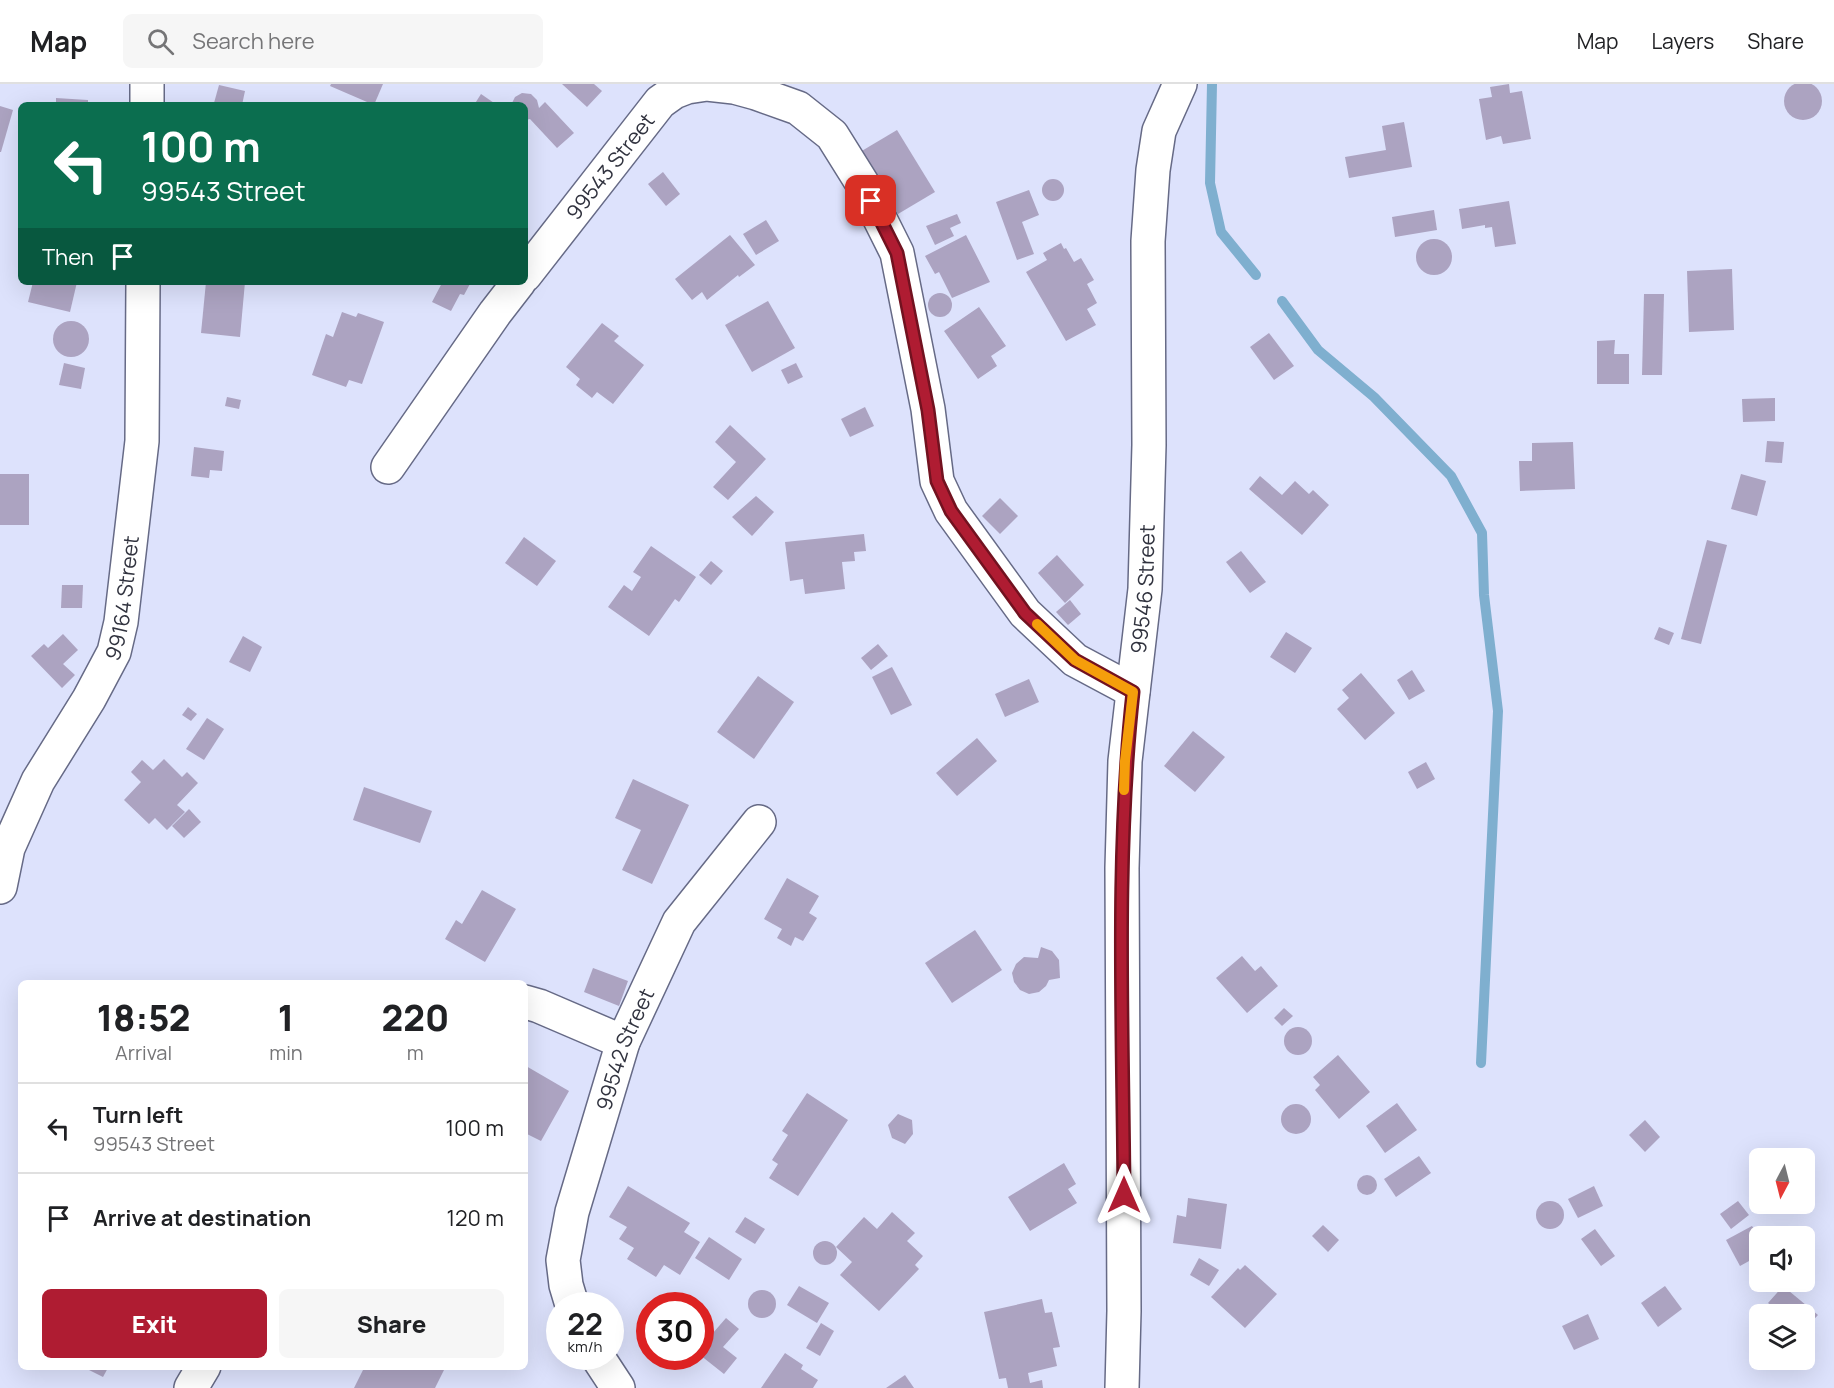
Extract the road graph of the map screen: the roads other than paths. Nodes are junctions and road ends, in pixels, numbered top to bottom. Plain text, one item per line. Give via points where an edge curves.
1 (147, 84) edge
2 (1180, 84) edge
3 (147, 102) edge
4 (528, 271) edge
5 (143, 285) edge
6 (517, 285) edge
7 (388, 467) dead end
8 (1133, 692) junction
9 (759, 822) dead end
10 (0, 887) edge
11 (528, 1003) edge
12 (623, 1042) junction
13 (568, 1292) edge
14 (202, 1370) edge
15 (606, 1370) edge
16 (191, 1388) edge
17 (618, 1388) edge
18 (1122, 1388) edge

1 - 3 street
2 - 8 street, 99546 Street via 1159,131 1151,193 1145,589
4 - 8 street, 99543 Street via 660,102 674,92 707,84 734,87 806,113 832,135 862,183 897,253 928,410 937,481 951,511 1025,613 1075,660
5 - 10 street, 99164 Street via 142,441 122,622 114,652 38,781 8,848
6 - 7 street
8 - 18 street, 99546 Street via 1125,761 1122,868
9 - 12 street, 99542 Street via 679,922
11 - 12 street
12 - 13 street, 99542 Street via 572,1212 563,1260
14 - 16 street
15 - 17 street

